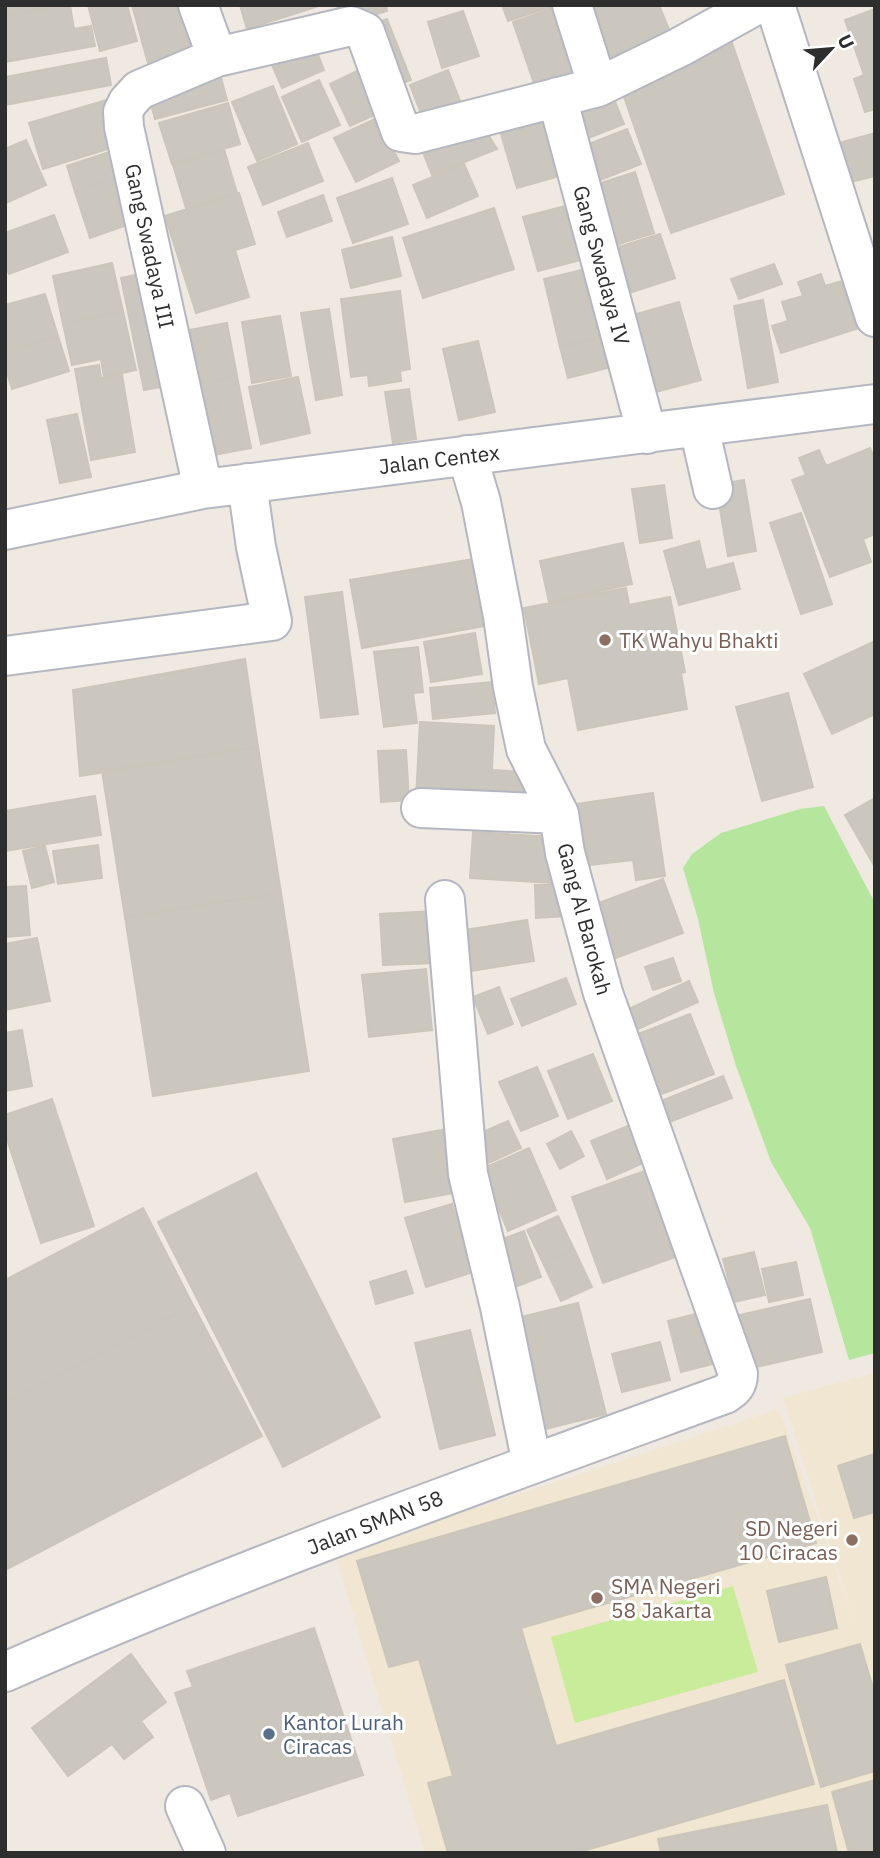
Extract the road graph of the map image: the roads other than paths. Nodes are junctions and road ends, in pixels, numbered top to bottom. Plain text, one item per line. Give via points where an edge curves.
1 (198, 5) edge
2 (572, 5) edge
3 (756, 5) edge
4 (775, 5) edge
5 (217, 57) junction
6 (598, 87) junction
7 (557, 97) junction
8 (875, 317) edge
9 (875, 404) edge
10 (699, 427) junction
11 (647, 434) junction
12 (467, 455) junction
13 (247, 483) junction
14 (203, 489) junction
15 (713, 489) dead end
16 (5, 530) edge
17 (5, 656) edge
18 (421, 808) dead end
19 (559, 814) junction
20 (445, 900) dead end
21 (738, 1374) joint
22 (531, 1464) junction
23 (5, 1672) edge
24 (185, 1806) dead end
25 (206, 1853) edge

1 - 5 street
2 - 6 street
3 - 6 street
4 - 8 street
5 - 7 street, Gang Swadaya III via 346,27 359,28 365,32 401,132 411,135
5 - 14 street, Gang Swadaya III via 139,90 123,112
6 - 7 street
7 - 11 street, Gang Swadaya IV
9 - 10 street, Jalan Centex
10 - 11 street, Jalan Centex
10 - 15 street
11 - 12 street, Jalan Centex
12 - 13 street, Jalan Centex
12 - 19 street, Gang Al Barokah via 481,502 526,749
13 - 14 street, Jalan Centex
13 - 17 street via 272,621
14 - 16 street, Jalan Centex
18 - 19 street
19 - 21 street, Gang Al Barokah via 603,993
20 - 22 street via 468,1174
21 - 22 street, Jalan SMAN 58 via 738,1382 725,1394
22 - 23 street, Jalan SMAN 58 via 398,1512
24 - 25 street

